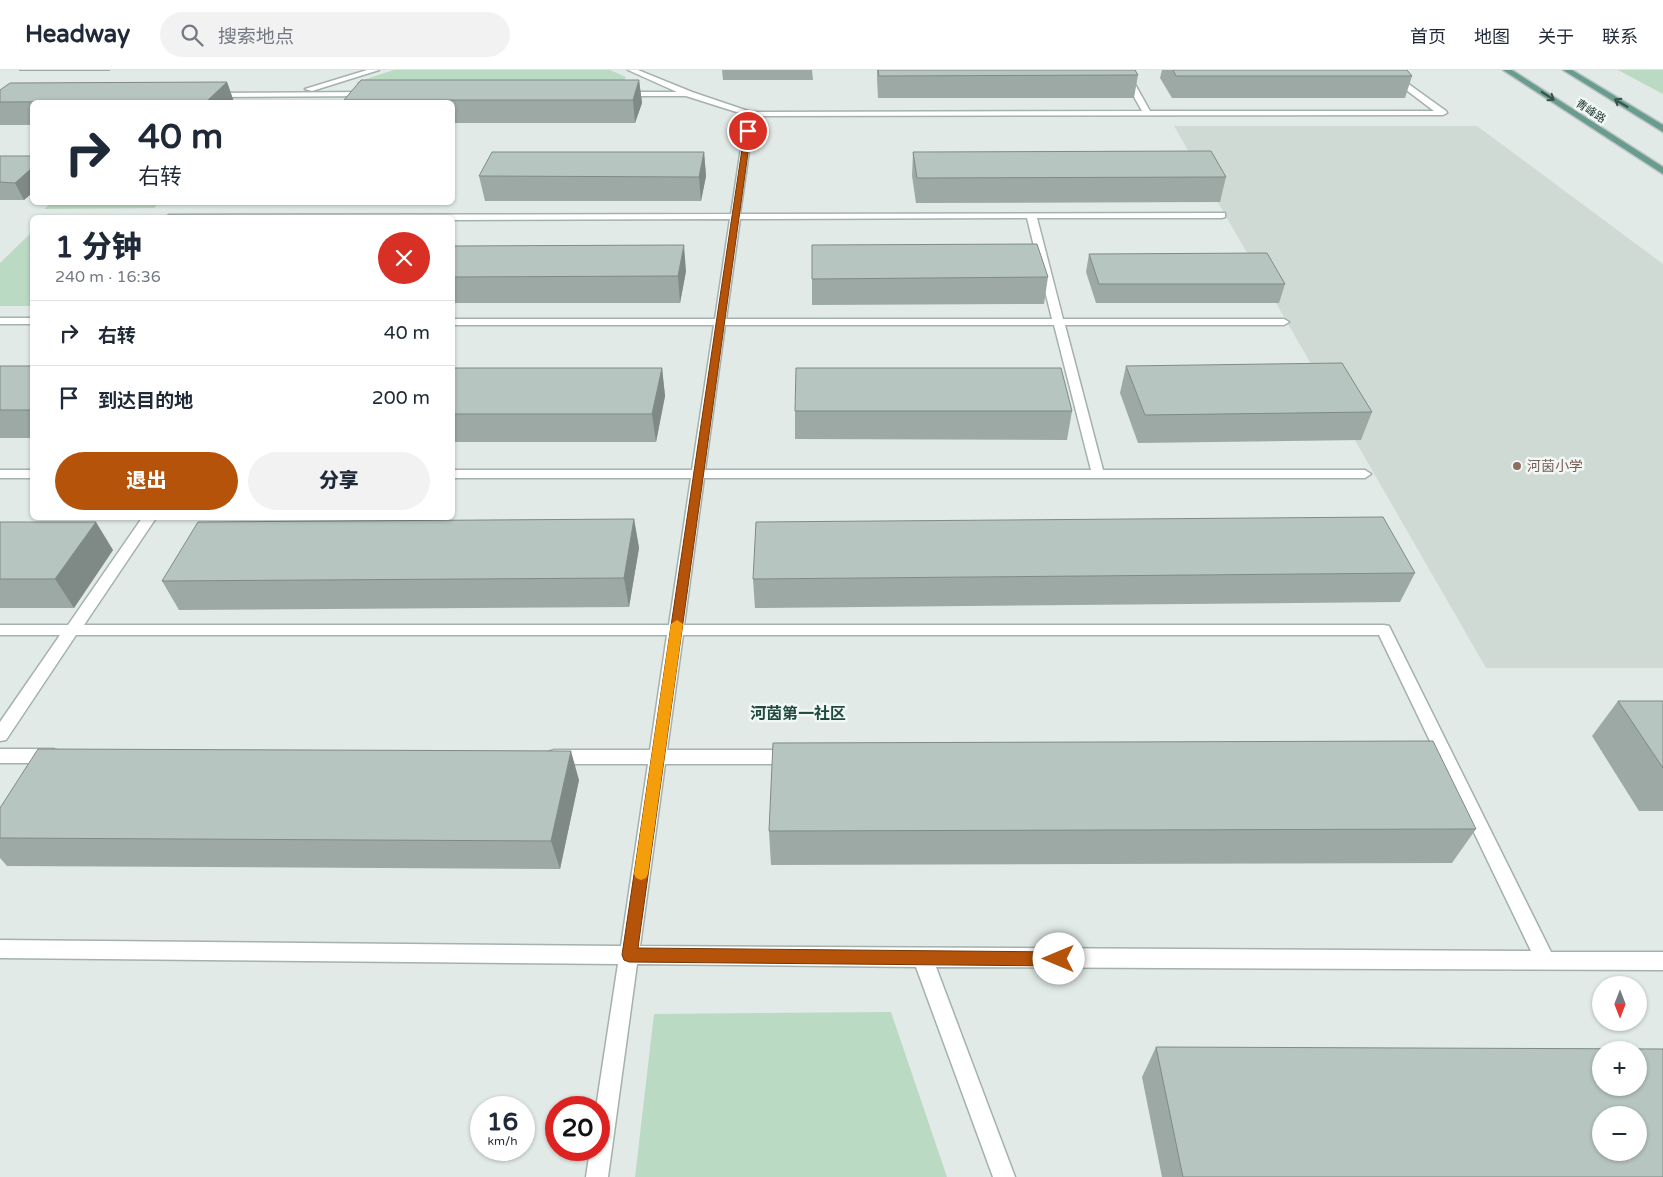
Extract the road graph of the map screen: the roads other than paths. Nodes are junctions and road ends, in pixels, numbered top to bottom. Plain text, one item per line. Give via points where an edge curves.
1 (375, 70) edge
2 (632, 70) edge
3 (1123, 70) edge
4 (1384, 70) edge
5 (1507, 70) edge
6 (1567, 70) edge
7 (380, 94) edge
8 (609, 94) edge
9 (689, 94) junction
10 (203, 95) edge
11 (290, 95) junction
12 (1147, 113) junction
13 (750, 114) junction
14 (1663, 129) edge
15 (1663, 171) edge
16 (1031, 215) junction
17 (1222, 215) dead end
18 (735, 216) junction
19 (455, 217) edge
20 (0, 321) edge
21 (13, 321) junction
22 (30, 321) edge
23 (455, 322) edge
24 (720, 322) junction
25 (1058, 322) junction
26 (1284, 322) dead end
27 (0, 335) edge
28 (0, 474) edge
29 (30, 474) edge
30 (455, 474) edge
31 (698, 474) junction
32 (1098, 474) junction
33 (1365, 474) dead end
34 (148, 520) edge
35 (0, 630) edge
36 (73, 630) junction
37 (676, 630) junction
38 (0, 735) edge
39 (0, 756) edge
40 (70, 756) edge
41 (538, 757) edge
42 (658, 757) junction
43 (808, 757) edge
44 (1427, 759) edge
45 (1447, 759) junction
46 (0, 949) edge
47 (629, 955) junction
48 (923, 958) junction
49 (1546, 960) junction
50 (1663, 961) edge
51 (597, 1177) edge
52 (1004, 1177) edge

1 - 11 street
2 - 9 street
3 - 12 street
4 - 12 street via 1443,113
5 -> 15 main road, 青峰路
14 -> 6 main road, 青峰路
7 - 11 street
8 - 9 street
9 - 13 street
10 - 11 street
12 - 13 street
13 - 18 street
16 - 17 street
16 - 18 street
16 - 25 street
18 - 19 street
18 - 24 street
20 - 21 street
21 - 22 street
21 - 27 street
23 - 24 street
24 - 25 street
24 - 31 street
25 - 26 street
25 - 32 street
28 - 29 street
30 - 31 street
31 - 32 street
31 - 37 street
32 - 33 street
34 - 36 street
35 - 36 street
36 - 37 street
36 - 38 street
37 - 42 street
37 - 45 street via 1384,630
39 - 40 street
41 - 42 street
42 - 43 street
42 - 47 street
44 - 45 street
45 - 49 street
46 - 47 street
47 - 48 street
47 - 51 street
48 - 49 street
48 - 52 street
49 - 50 street

